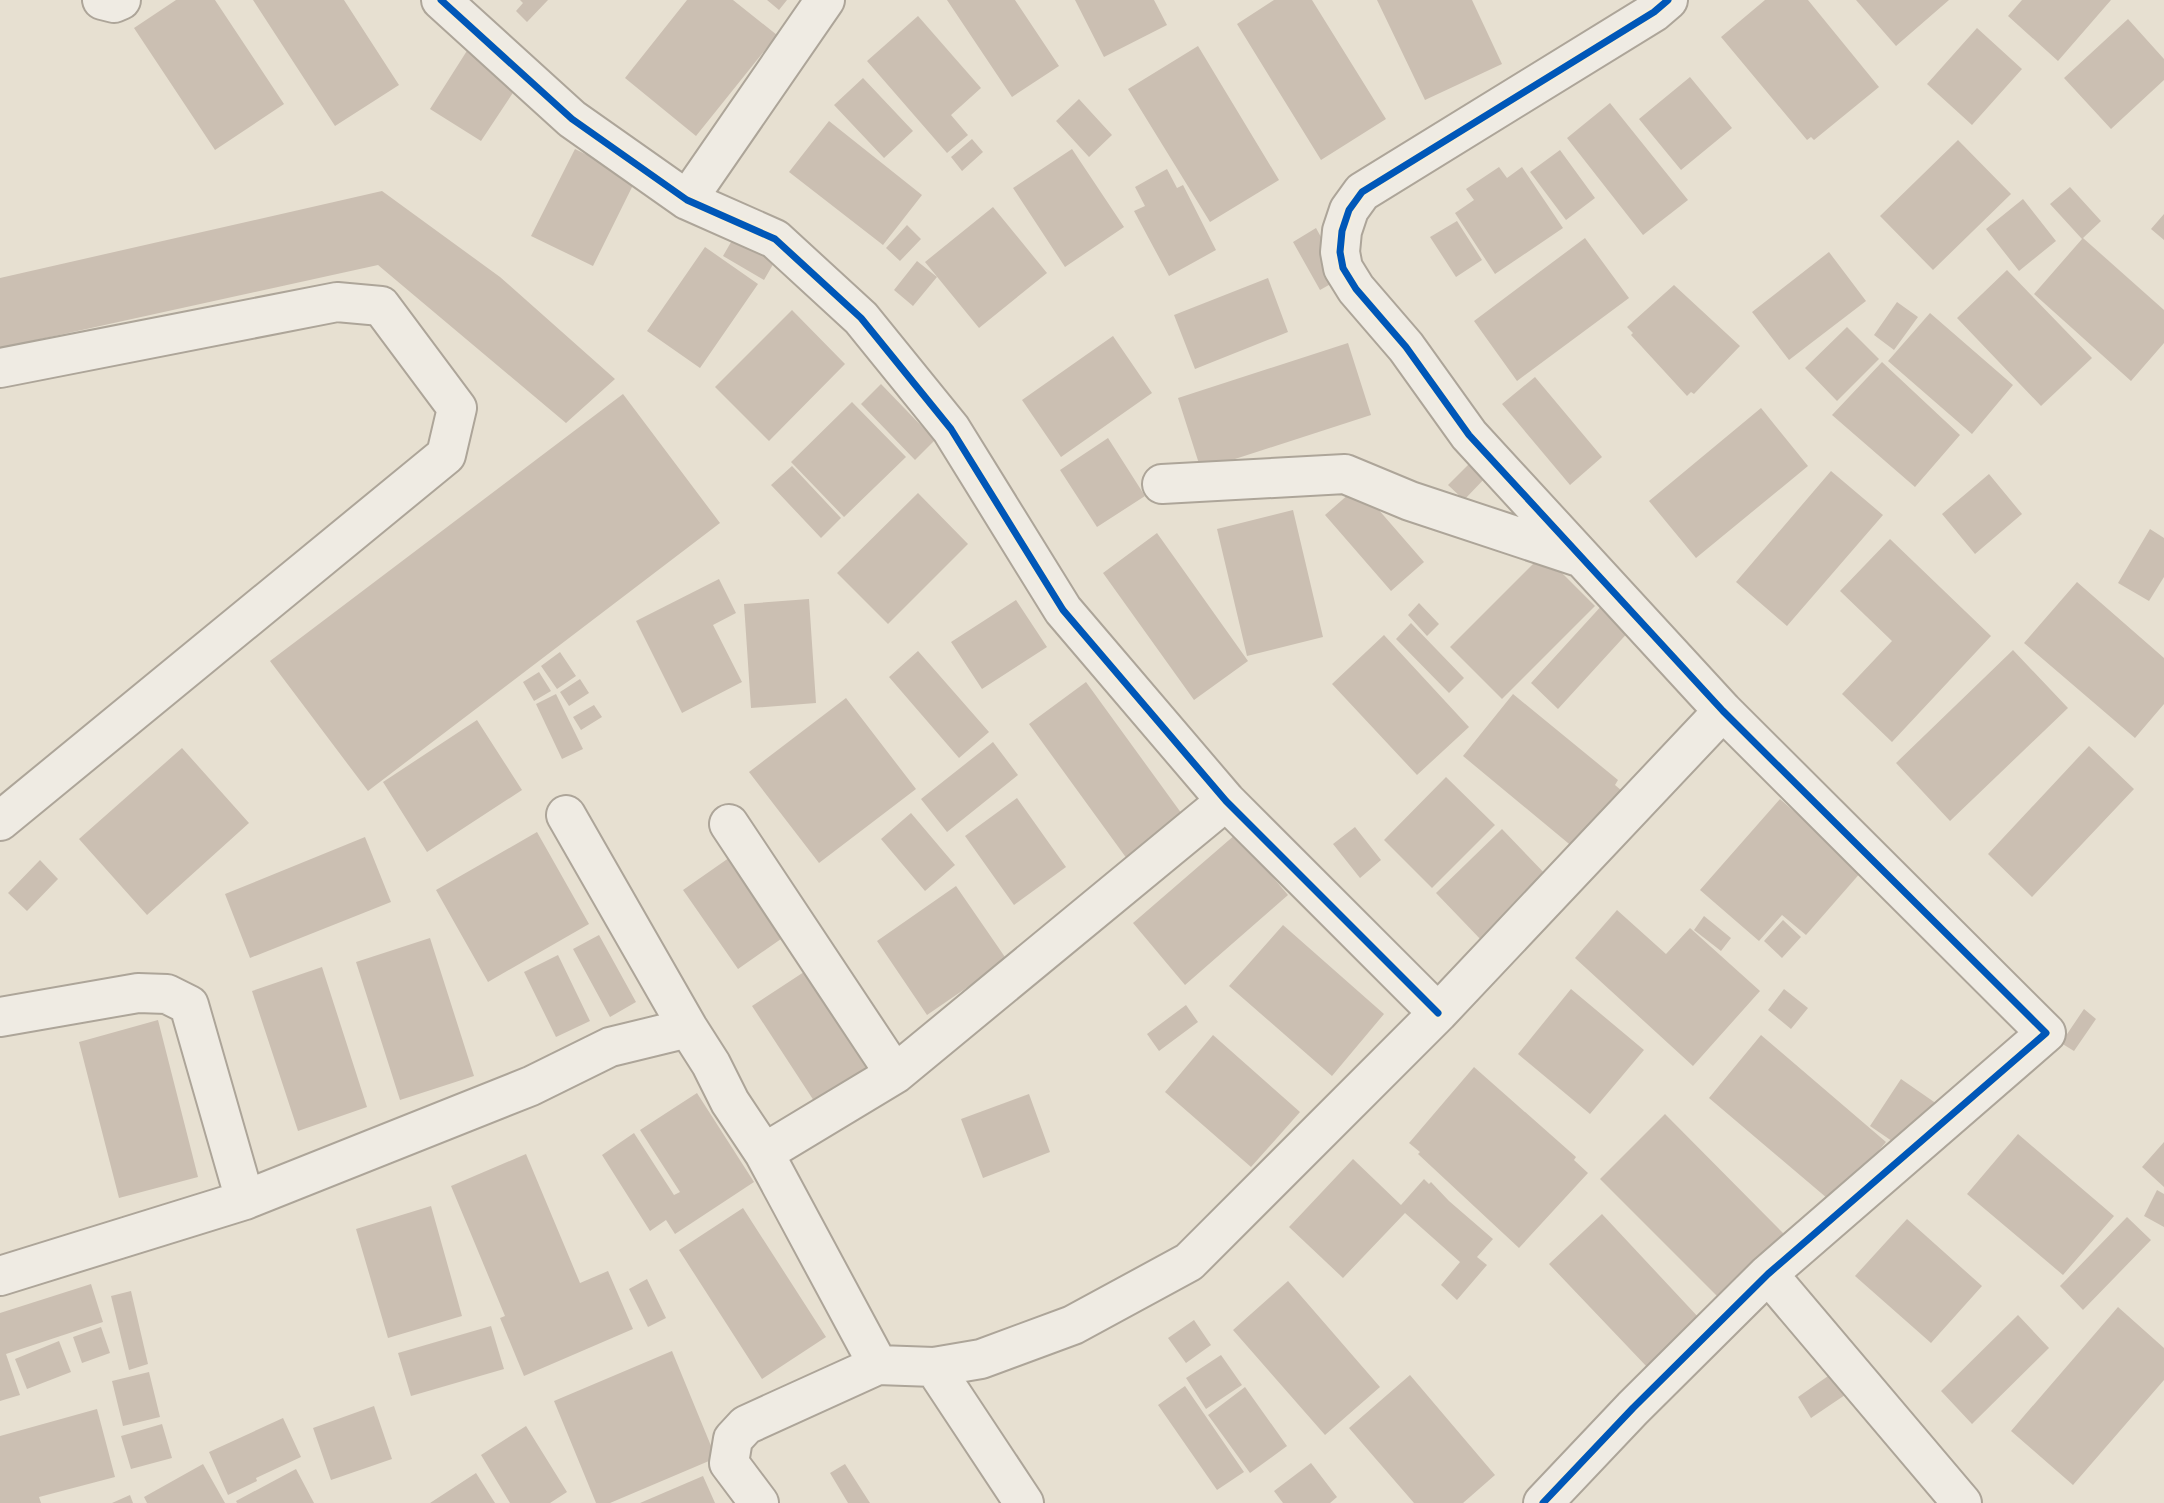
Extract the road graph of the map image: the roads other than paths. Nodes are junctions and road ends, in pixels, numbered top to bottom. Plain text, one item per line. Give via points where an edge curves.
1 (102, 0) edge
2 (121, 0) edge
3 (441, 0) edge
4 (825, 0) edge
5 (1668, 0) edge
6 (687, 200) junction
7 (0, 368) edge
8 (1163, 484) dead end
9 (1584, 559) junction
10 (1723, 711) junction
11 (1226, 801) junction
12 (566, 815) dead end
13 (0, 821) edge
14 (729, 824) dead end
15 (1438, 1013) junction
16 (0, 1017) edge
17 (688, 1028) junction
18 (895, 1074) junction
19 (764, 1153) junction
20 (245, 1200) junction
21 (1768, 1274) junction
22 (0, 1276) edge
23 (878, 1364) junction
24 (934, 1367) junction
25 (760, 1503) edge
26 (1024, 1503) edge
27 (1543, 1503) edge
28 (1962, 1503) edge

1 - 2 street
3 - 6 street via 572,119
4 - 6 street
5 - 9 street via 1362,192 1342,231 1343,268 1356,289 1406,347 1469,435
6 - 11 street via 775,239 861,318 951,429 1063,610
7 - 13 street via 337,302 381,306 457,408 446,455
8 - 9 street via 1345,474 1410,501
9 - 10 street
10 - 15 street
10 - 21 street via 2046,1034
11 - 15 street
11 - 18 street
12 - 17 street
14 - 18 street
15 - 24 street via 1189,1262 1073,1325 981,1359
16 - 20 street via 138,993 167,994 188,1005
17 - 19 street
17 - 20 street via 610,1047 531,1086
18 - 19 street
19 - 23 street
20 - 22 street
21 - 27 street
21 - 28 street
23 - 24 street
23 - 25 street via 746,1425 733,1439 729,1463
24 - 26 street

